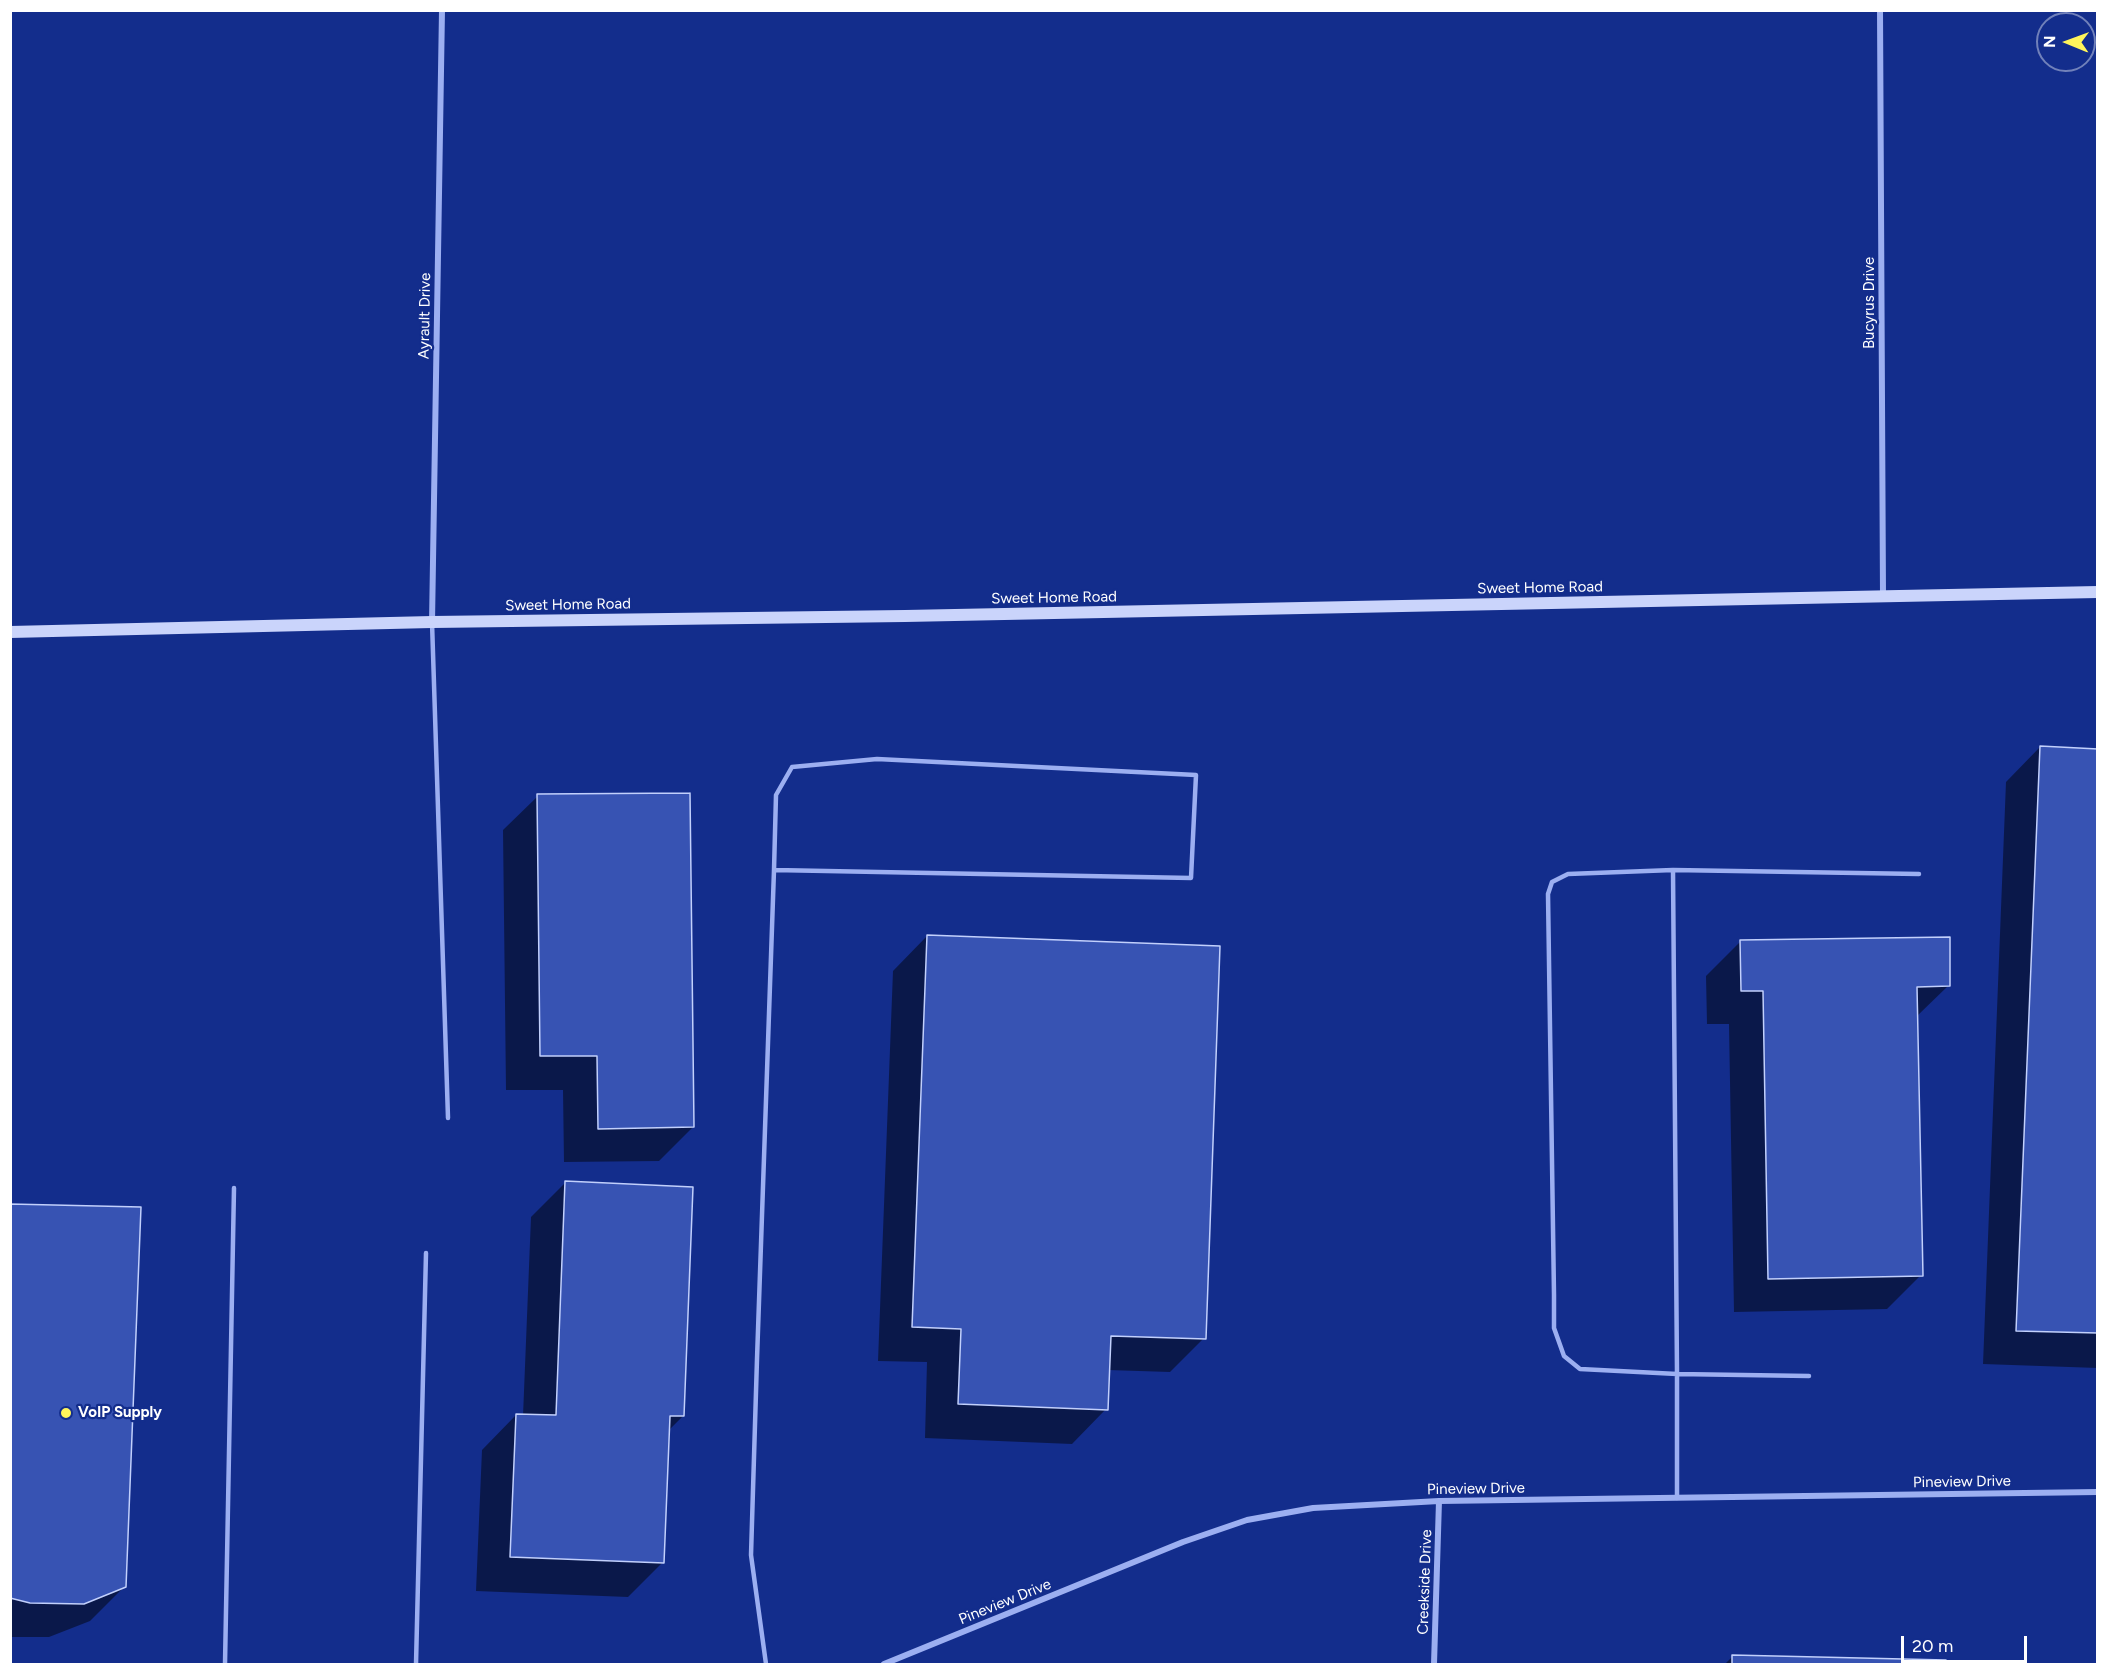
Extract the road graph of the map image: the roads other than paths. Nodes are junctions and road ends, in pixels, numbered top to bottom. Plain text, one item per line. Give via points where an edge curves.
1 (442, 10) edge
2 (1880, 10) edge
3 (2097, 592) edge
4 (1883, 596) junction
5 (432, 622) junction
6 (10, 632) edge
7 (774, 870) junction
8 (1673, 870) junction
9 (1919, 874) dead end
10 (448, 1118) dead end
11 (234, 1188) dead end
12 (426, 1253) dead end
13 (1677, 1374) junction
14 (1809, 1376) dead end
15 (2097, 1492) edge
16 (1677, 1498) junction
17 (1439, 1501) junction
18 (225, 1665) edge
19 (416, 1665) edge
20 (766, 1665) edge
21 (884, 1665) edge
22 (1434, 1665) edge

1 - 5 street, Ayrault Drive
2 - 4 street, Bucyrus Drive
3 - 4 main road, Sweet Home Road
4 - 5 main road, Sweet Home Road
5 - 6 main road, Sweet Home Road
5 - 10 lane
7 - 7 lane via 776,795 792,767 877,759 1196,775 1191,878
7 - 20 lane via 751,1555
8 - 9 lane
8 - 13 lane
8 - 13 lane via 1568,874 1552,882 1548,894 1554,1328 1564,1356 1580,1369
11 - 18 lane
12 - 19 lane
13 - 14 lane
13 - 16 lane
15 - 16 street, Pineview Drive
16 - 17 street, Pineview Drive
17 - 21 street, Pineview Drive via 1313,1508 1247,1520 1183,1542
17 - 22 street, Creekside Drive

